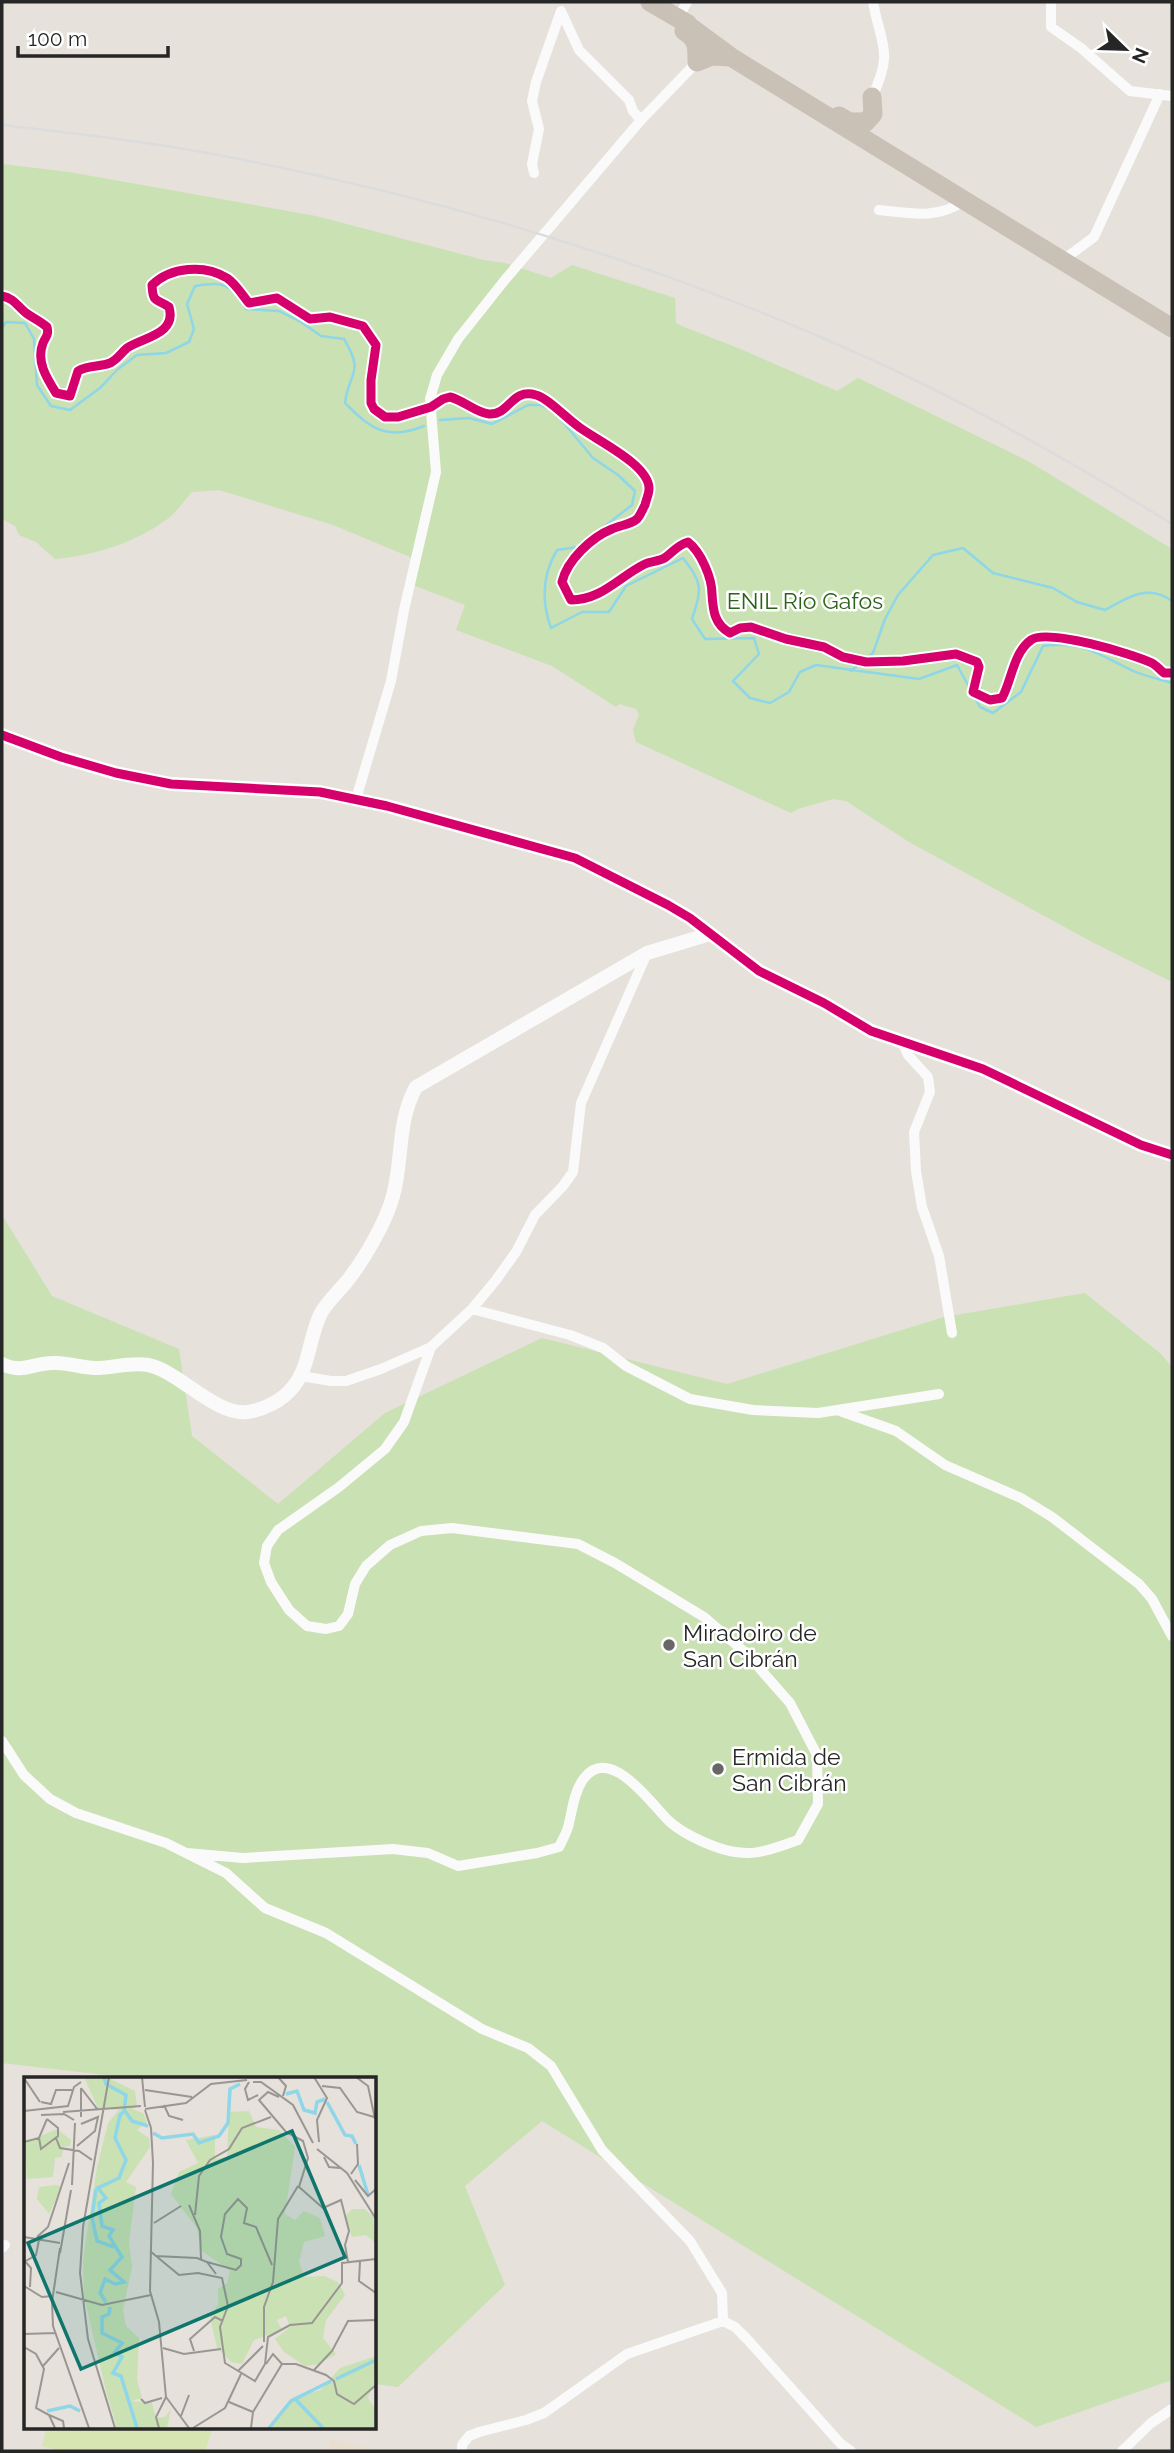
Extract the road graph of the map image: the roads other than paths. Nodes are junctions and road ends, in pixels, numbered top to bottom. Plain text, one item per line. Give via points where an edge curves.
1 (634, 2) edge
2 (650, 2) edge
3 (873, 2) edge
4 (1051, 2) edge
5 (682, 10) edge
6 (731, 57) junction
7 (697, 62) junction
8 (770, 80) junction
9 (1160, 94) junction
10 (1172, 96) edge
11 (866, 110) junction
12 (642, 120) junction
13 (534, 173) dead end
14 (928, 179) junction
15 (963, 201) junction
16 (878, 210) dead end
17 (1031, 240) junction
18 (1063, 260) junction
19 (1172, 328) edge
20 (2, 735) edge
21 (356, 799) junction
22 (710, 933) junction
23 (647, 953) junction
24 (902, 1042) junction
25 (1172, 1156) edge
26 (472, 1309) junction
27 (952, 1334) dead end
28 (430, 1347) junction
29 (2, 1364) edge
30 (301, 1376) junction
31 (939, 1394) dead end
32 (837, 1410) junction
33 (1172, 1636) edge
34 (2, 1741) edge
35 (187, 1853) junction
36 (723, 2321) junction
37 (1172, 2409) edge
38 (462, 2451) edge
39 (851, 2451) edge
40 (1122, 2451) edge

1 - 7 highway via 693,36
2 - 5 highway
3 - 11 street via 885,63
4 - 9 street via 1051,27 1130,91
5 - 6 highway
5 - 11 highway via 835,108
6 - 7 highway via 712,56
6 - 8 highway
7 - 12 street
8 - 11 highway via 802,93 849,122
8 - 14 highway
9 - 10 street
9 - 18 street via 1094,237
11 - 14 highway via 858,129
11 - 17 highway via 881,136
12 - 13 street via 629,100 579,50 561,12 531,101 539,129
12 - 21 street via 504,281 458,339 437,375 430,399 436,472 391,681
14 - 15 highway
15 - 16 street via 953,209 916,215
15 - 17 highway
17 - 18 highway
18 - 19 highway
20 - 21 street via 105,770 171,784 320,792
21 - 22 street via 575,858 668,905
22 - 23 street
22 - 24 street via 759,971 871,1031
23 - 26 street via 581,1103 573,1172 534,1215 516,1252
23 - 30 street via 416,1087 407,1104 393,1197 351,1276 322,1312
24 - 25 street via 996,1075
24 - 27 street via 928,1077 930,1092 914,1132 916,1171 922,1207 939,1256
26 - 28 street
26 - 32 street via 603,1348 626,1366 690,1399 753,1410
28 - 30 street via 346,1381
28 - 35 street via 404,1422 384,1448 278,1531 267,1546 264,1563 289,1610 307,1626 339,1626 366,1566 390,1545 421,1531 452,1528 578,1544 704,1617 747,1654 790,1703 817,1755 818,1804 798,1840 760,1854 719,1849 670,1822 643,1791 607,1769 591,1771 581,1782 559,1847 537,1853 458,1866 429,1853 393,1849 243,1858
29 - 30 street via 28,1369 58,1362 94,1368 152,1365 218,1404 246,1412 278,1402
31 - 32 street
32 - 33 street via 896,1431 945,1465 1021,1498 1052,1517 1139,1584
34 - 35 street via 24,1775 50,1799
35 - 36 street via 226,1873 265,1908 326,1933 482,2029 528,2048 551,2066 602,2150 690,2241 722,2293
36 - 38 street via 627,2354 544,2413 469,2436
36 - 39 street via 736,2327
37 - 40 street

